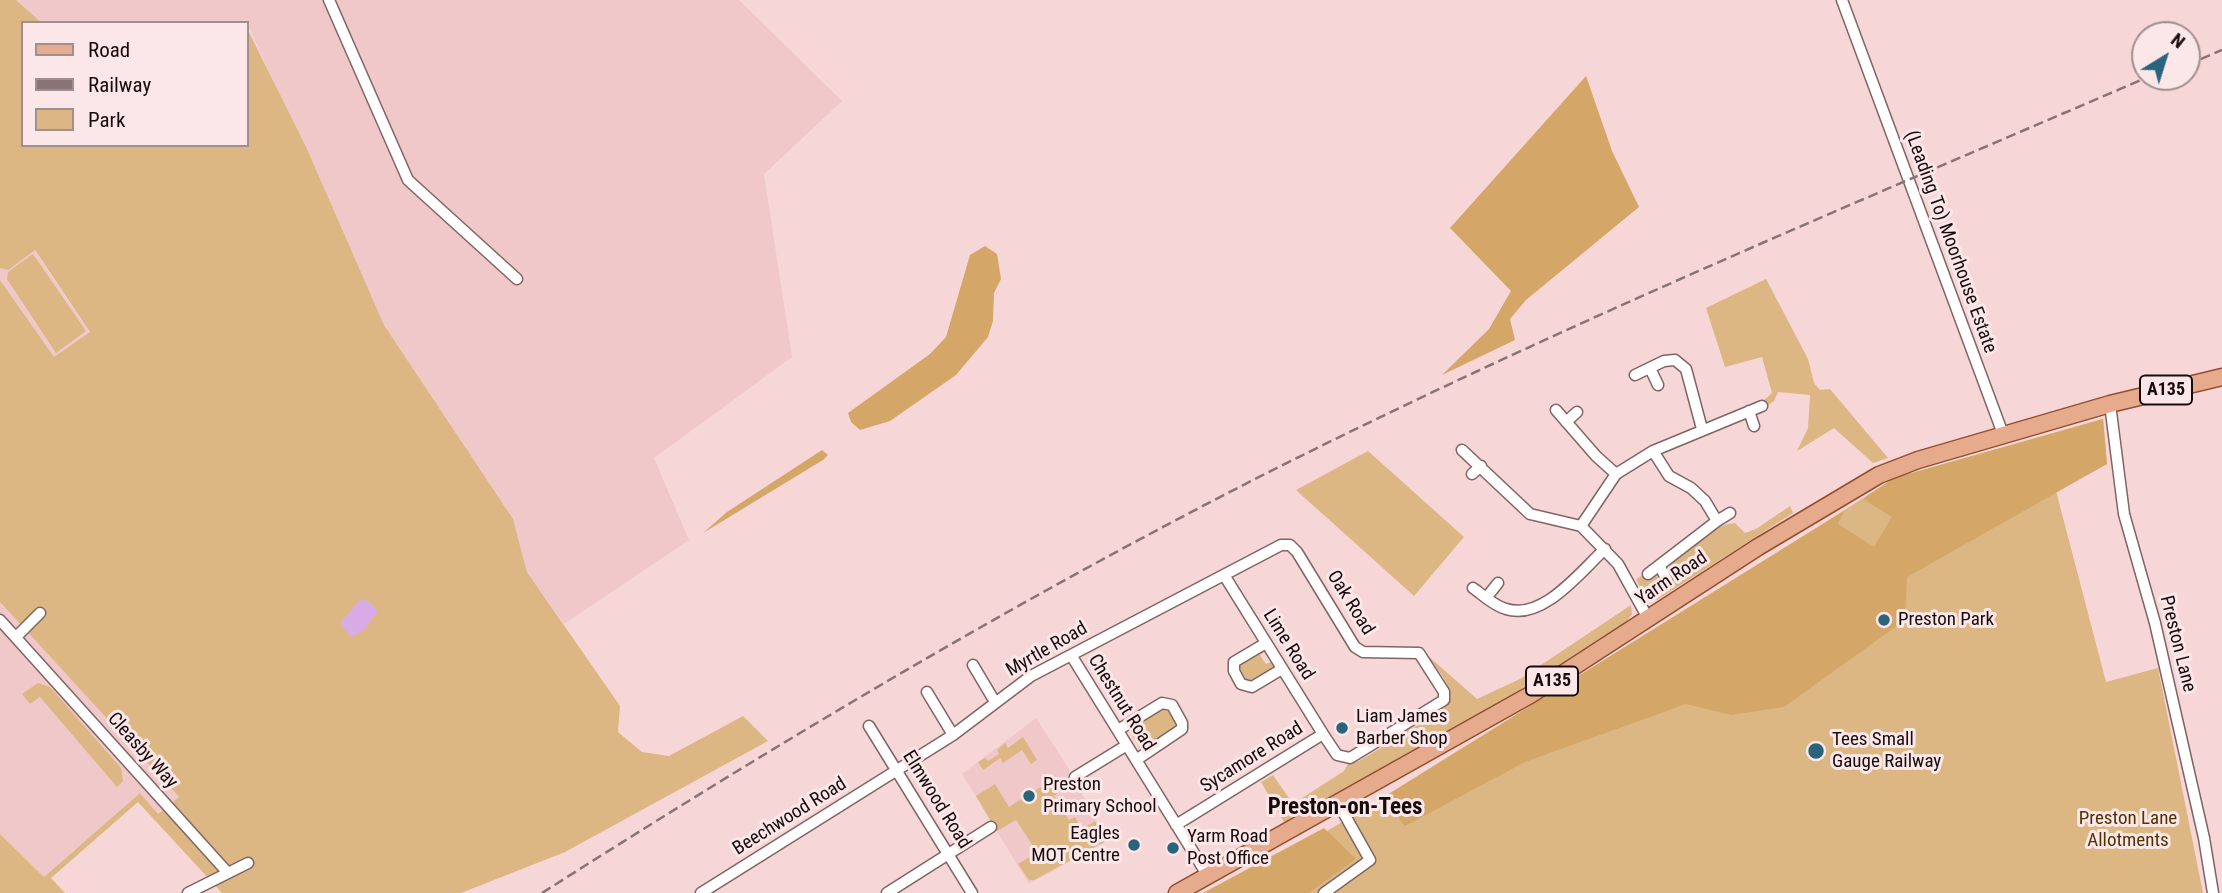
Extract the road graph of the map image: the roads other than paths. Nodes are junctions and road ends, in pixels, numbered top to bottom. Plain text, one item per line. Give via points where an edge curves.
1 (329, 0) edge
2 (1842, 0) edge
3 (517, 279) dead end
4 (1650, 368) junction
5 (1635, 375) dead end
6 (2222, 377) edge
7 (1658, 385) dead end
8 (2110, 404) junction
9 (1762, 406) dead end
10 (1556, 410) dead end
11 (1749, 411) junction
12 (1577, 412) dead end
13 (1566, 422) junction
14 (1754, 426) dead end
15 (1702, 429) junction
16 (2003, 434) junction
17 (1462, 450) dead end
18 (1653, 451) junction
19 (1481, 466) junction
20 (1472, 474) dead end
21 (1616, 474) junction
22 (1730, 513) dead end
23 (1717, 521) junction
24 (1581, 526) junction
25 (1605, 549) junction
26 (1660, 567) junction
27 (1648, 574) dead end
28 (1224, 575) junction
29 (1668, 580) dead end
30 (1498, 583) dead end
31 (1474, 588) dead end
32 (1486, 598) junction
33 (40, 613) dead end
34 (0, 620) edge
35 (1649, 620) junction
36 (16, 637) junction
37 (1266, 643) junction
38 (1071, 655) junction
39 (972, 665) dead end
40 (1282, 669) junction
41 (927, 692) dead end
42 (1445, 696) joint
43 (995, 702) junction
44 (869, 726) dead end
45 (1118, 730) junction
46 (1324, 734) junction
47 (953, 736) junction
48 (1127, 745) junction
49 (1136, 760) junction
50 (897, 771) junction
51 (1075, 777) dead end
52 (1338, 803) junction
53 (1176, 825) junction
54 (991, 827) dead end
55 (949, 855) junction
56 (248, 863) dead end
57 (228, 873) junction
58 (1208, 876) junction
59 (188, 893) edge
60 (701, 893) edge
61 (887, 893) edge
62 (972, 893) edge
63 (1177, 893) edge
64 (1324, 893) edge
65 (2213, 893) edge

1 - 3 street via 408,180
2 - 16 street, (Leading To) Moorhouse Estate
4 - 5 street
4 - 7 street
4 - 15 street via 1675,360 1686,369
6 - 8 main road, Yarm Road / A135
8 - 16 main road, Yarm Road / A135
8 - 65 street, Preston Lane via 2124,514 2155,623
9 - 11 street
10 - 13 street
11 - 14 street
11 - 15 street
12 - 13 street
13 - 21 street
15 - 18 street
16 - 35 main road, Yarm Road / A135 via 1879,475
17 - 19 street
18 - 21 street
18 - 23 street via 1669,475 1705,501
19 - 20 street
19 - 24 street via 1530,514
21 - 24 street
22 - 23 street
23 - 26 street
24 - 25 street
25 - 32 street via 1569,584 1526,610 1506,610
25 - 35 street
26 - 27 street
26 - 29 street
28 - 37 street, Lime Road
28 - 38 street, Myrtle Road
28 - 42 street, Oak Road via 1280,545 1290,545 1355,647 1363,652 1419,653
30 - 32 street
31 - 32 street
33 - 36 street
34 - 36 street, Cleasby Way
35 - 52 main road, Yarm Road / A135 via 1530,695
36 - 57 street, Cleasby Way
37 - 40 street, Lime Road
37 - 40 street via 1234,662 1241,684 1252,687
38 - 43 street, Myrtle Road
38 - 45 street, Chestnut Road
39 - 43 street
40 - 46 street, Lime Road
41 - 47 street
42 - 46 street, Sycamore Road via 1441,703 1350,758 1337,755
43 - 47 street, Myrtle Road
44 - 50 street, Elmwood Road
45 - 48 street, Chestnut Road
45 - 49 street via 1162,702 1172,705 1182,729
46 - 53 street, Sycamore Road
47 - 50 street, Myrtle Road
48 - 49 street, Chestnut Road
48 - 51 street
49 - 53 street, Chestnut Road
50 - 55 street, Elmwood Road
50 - 60 street, Beechwood Road
52 - 58 main road, Yarm Road / A135
52 - 64 street via 1370,860
53 - 58 street, Chestnut Road
54 - 55 street
55 - 61 street
55 - 62 street, Elmwood Road
56 - 57 street
57 - 59 street
58 - 63 main road, Yarm Road / A135

